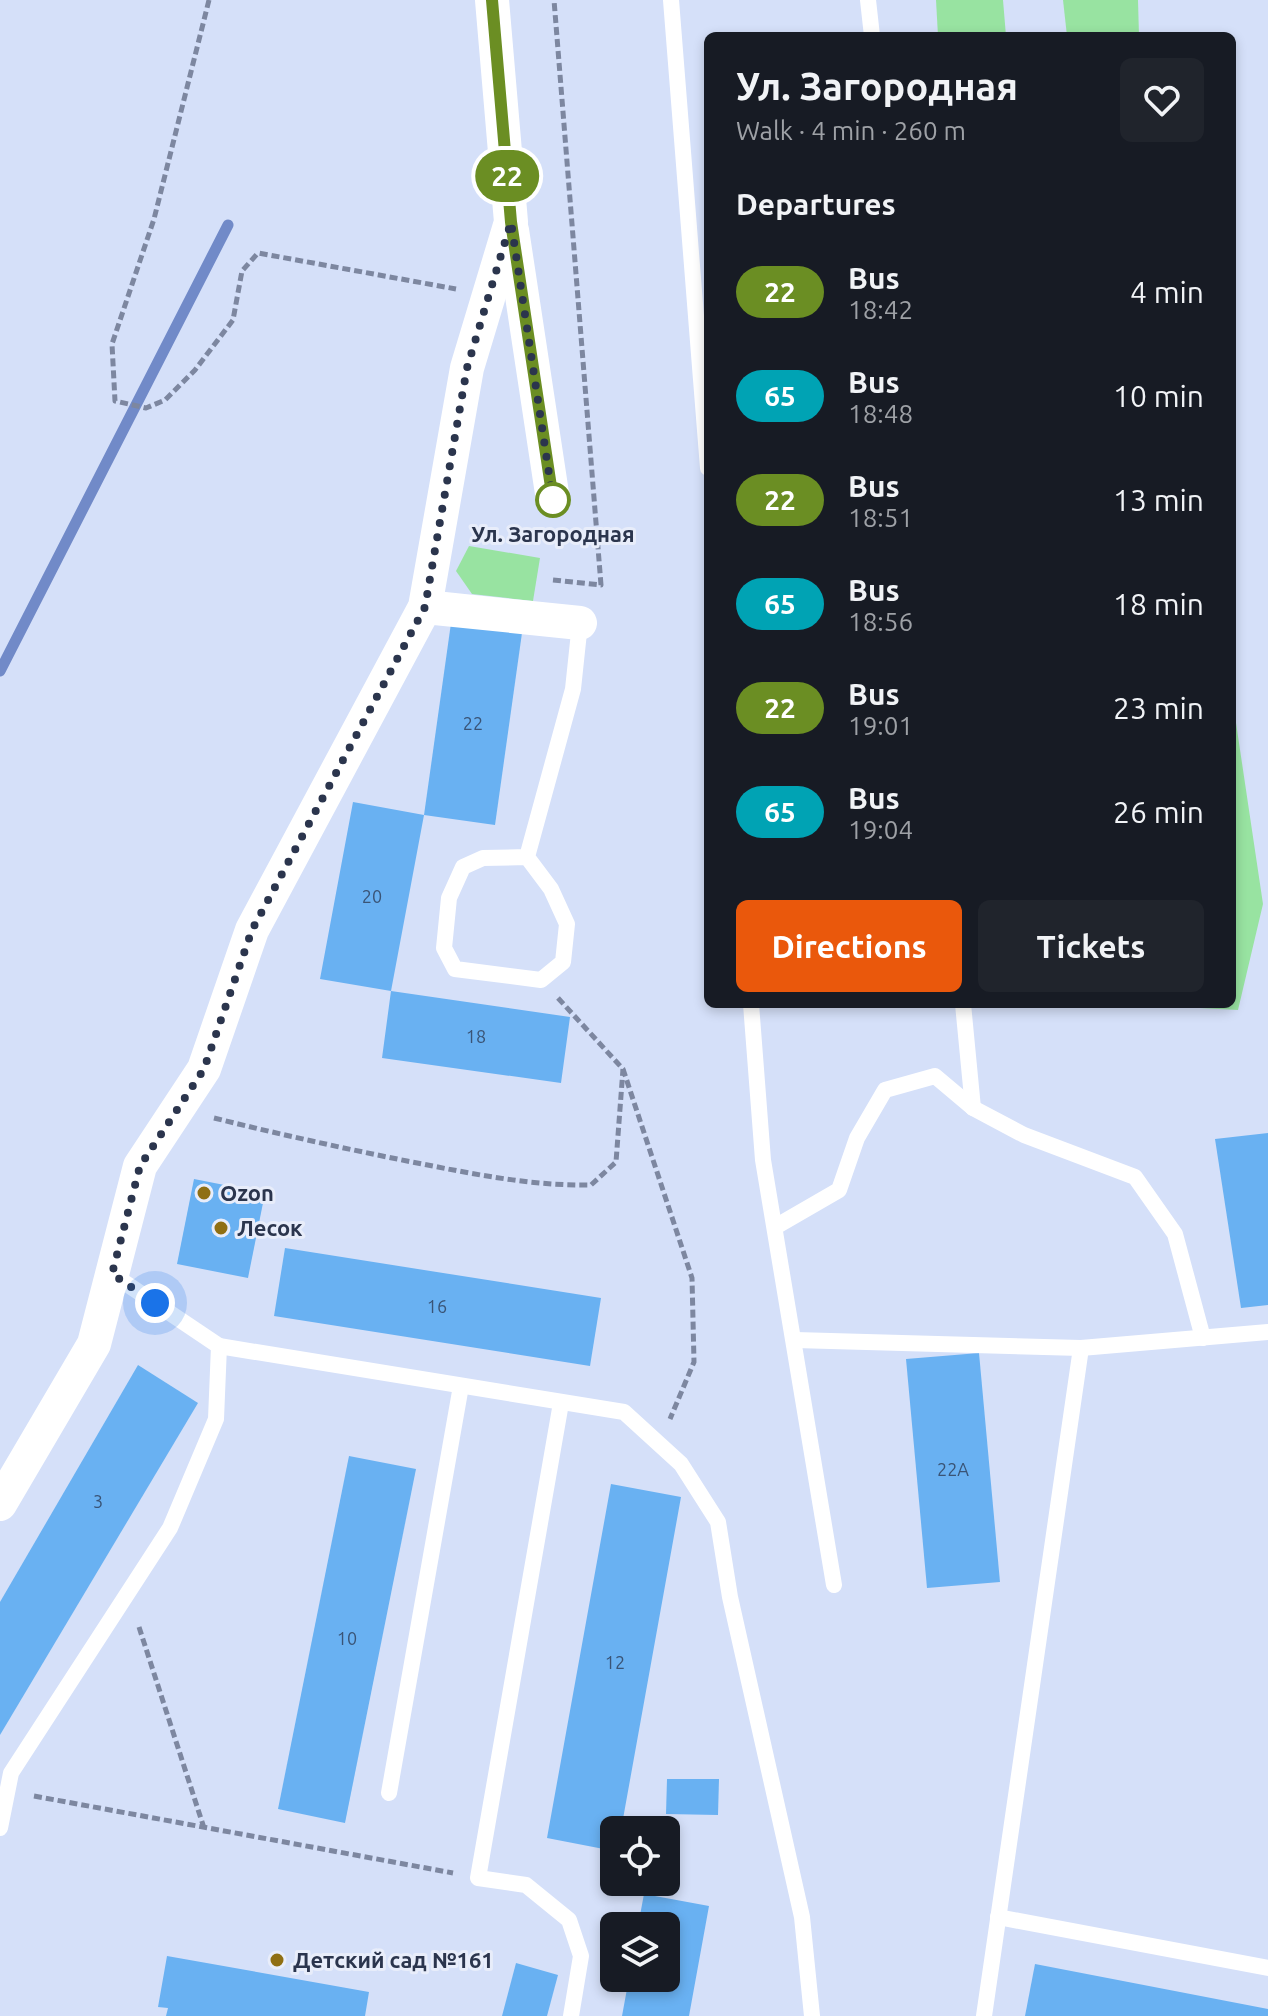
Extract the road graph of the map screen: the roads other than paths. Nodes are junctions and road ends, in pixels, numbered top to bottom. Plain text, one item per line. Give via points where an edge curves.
1 (492, 0) edge
2 (671, 0) edge
3 (868, 0) edge
4 (872, 32) edge
5 (511, 222) junction
6 (704, 417) edge
7 (553, 500) dead end
8 (425, 607) junction
9 (580, 623) joint
10 (527, 857) junction
11 (751, 1008) edge
12 (963, 1008) edge
13 (973, 1108) junction
14 (775, 1227) junction
15 (112, 1274) junction
16 (1268, 1332) edge
17 (1203, 1338) junction
18 (795, 1340) junction
19 (219, 1346) junction
20 (1081, 1348) junction
21 (461, 1386) junction
22 (561, 1403) junction
23 (0, 1504) edge
24 (834, 1585) dead end
25 (389, 1793) dead end
26 (0, 1828) edge
27 (998, 1917) junction
28 (1268, 1968) edge
29 (571, 2016) edge
30 (812, 2016) edge
31 (984, 2016) edge

1 - 5 street
2 - 6 lane
3 - 4 lane
5 - 7 street
5 - 8 street via 467,368
8 - 9 street
8 - 15 street via 252,930 204,1069 140,1166
9 - 10 lane via 573,689
10 - 10 lane via 483,858 463,867 449,898 444,948 455,969 541,980 563,962 567,924 551,889
11 - 14 lane via 763,1160
12 - 13 lane
13 - 14 lane via 935,1076 885,1090 857,1138 839,1190
13 - 17 lane via 1024,1135 1135,1177 1175,1234
14 - 18 lane
15 - 19 lane
15 - 23 street via 94,1344
16 - 17 lane
17 - 20 lane
18 - 20 lane
18 - 24 lane
19 - 21 lane
19 - 26 lane via 216,1419 170,1528 11,1773
20 - 27 lane
21 - 22 lane
21 - 25 lane
22 - 29 lane via 478,1878 526,1885 569,1920 581,1956
22 - 30 lane via 624,1412 681,1464 718,1522 802,1917
27 - 28 lane
27 - 31 lane

